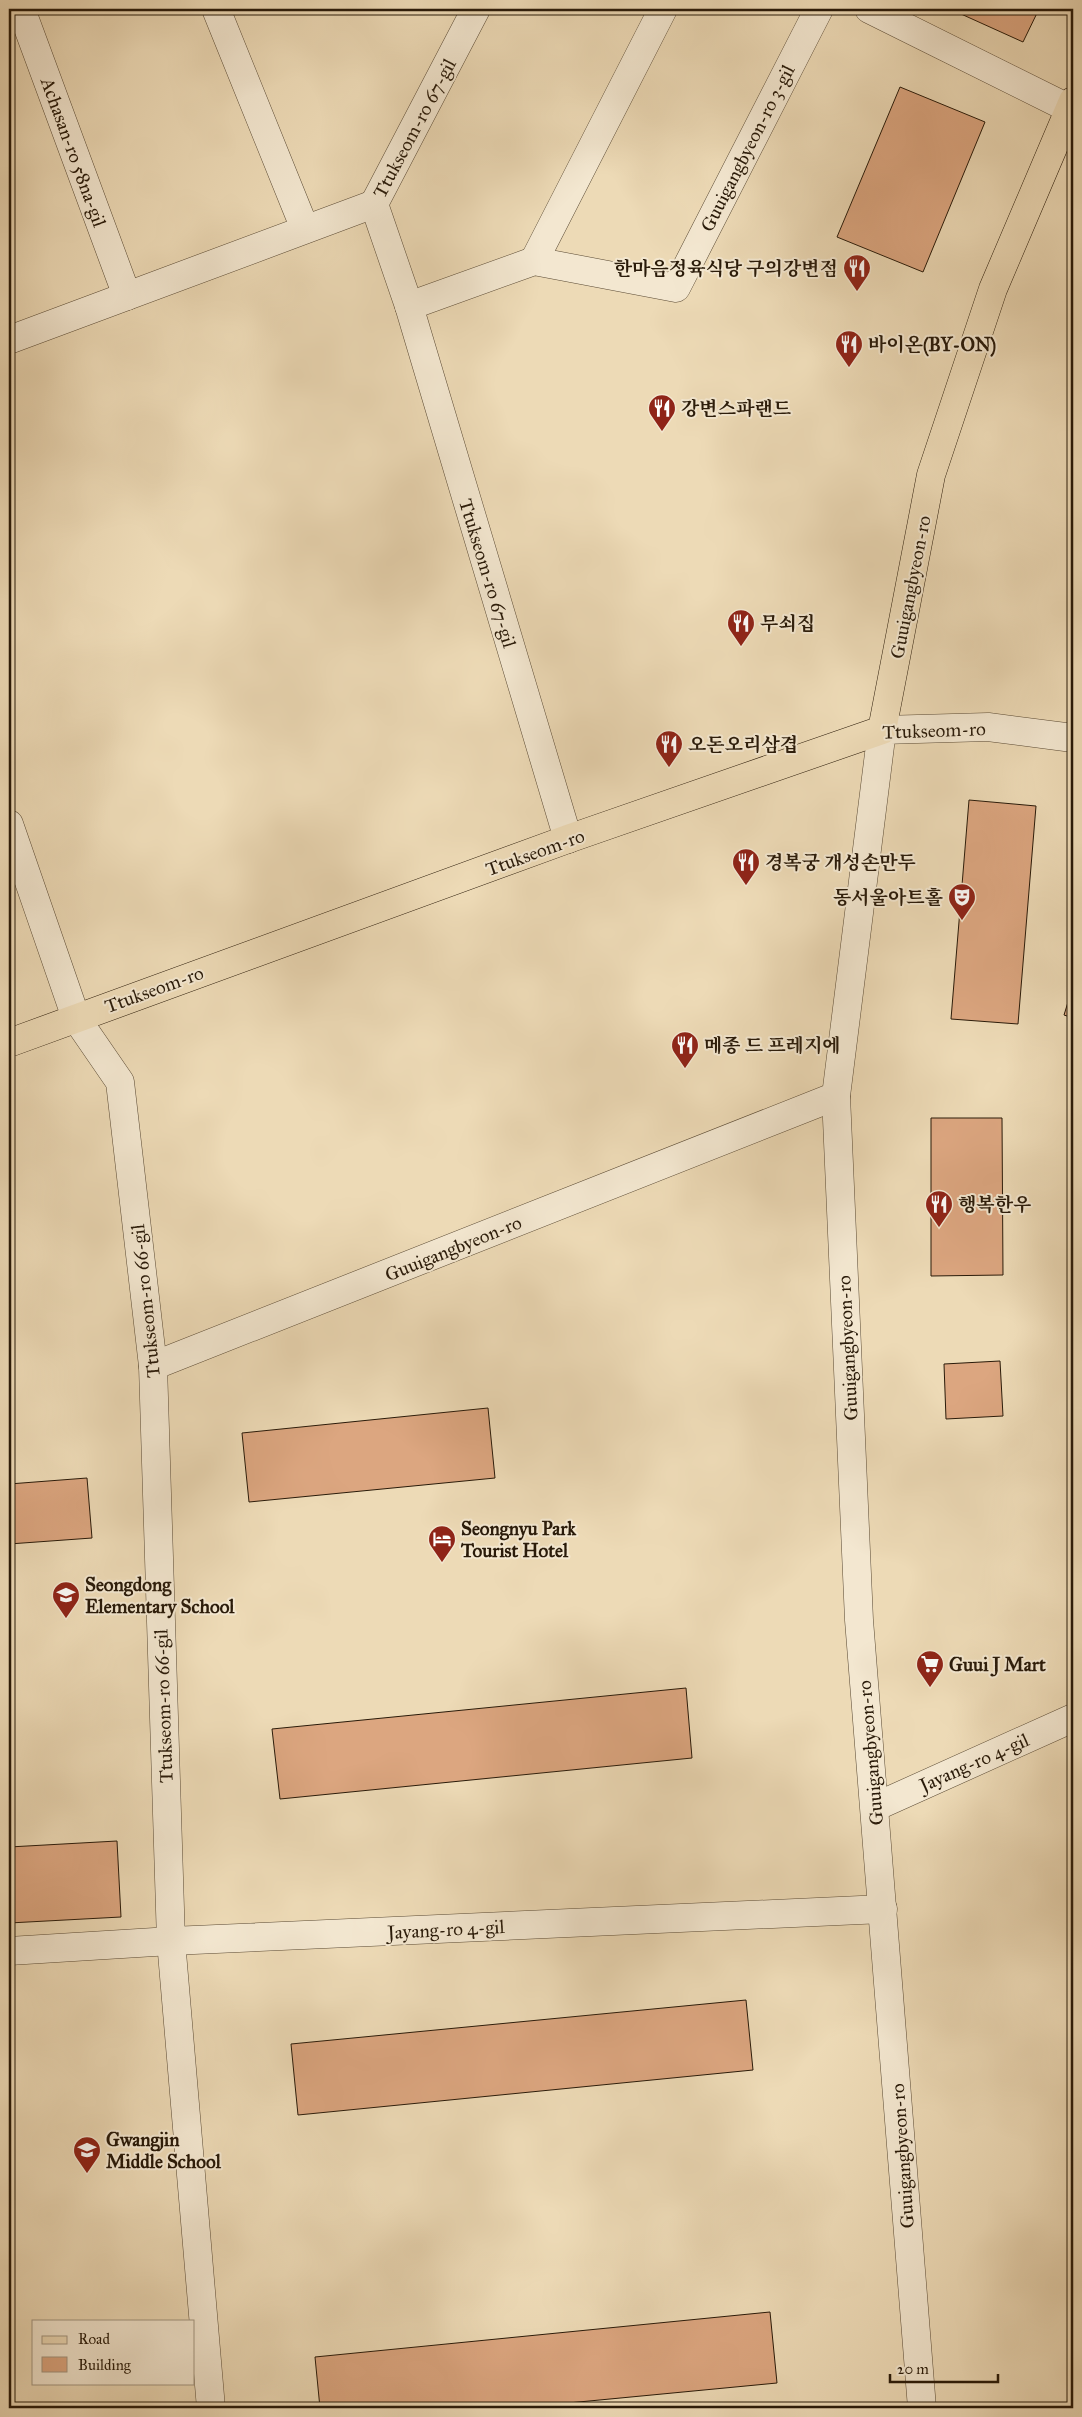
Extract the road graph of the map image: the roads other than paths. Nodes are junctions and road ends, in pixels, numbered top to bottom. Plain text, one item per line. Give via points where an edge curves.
1 (21, 9) edge
2 (216, 9) edge
3 (476, 9) edge
4 (663, 9) edge
5 (819, 9) edge
6 (869, 9) edge
7 (1071, 105) edge
8 (374, 204) junction
9 (305, 229) junction
10 (534, 261) junction
11 (127, 296) junction
12 (408, 306) junction
13 (9, 340) edge
14 (882, 730) junction
15 (1073, 738) edge
16 (9, 824) edge
17 (568, 839) junction
18 (76, 1018) junction
19 (9, 1043) edge
20 (836, 1096) junction
21 (153, 1366) junction
22 (1073, 1718) edge
23 (875, 1807) junction
24 (883, 1910) junction
25 (171, 1941) junction
26 (9, 1951) edge
27 (211, 2408) edge
28 (922, 2408) edge

1 - 11 street, Achasan-ro 58na-gil
2 - 9 street
3 - 8 street, Ttukseom-ro 67-gil
4 - 10 street
5 - 10 street, Guuigangbyeon-ro 3-gil via 676,288
6 - 7 street
7 - 14 main road, Guuigangbyeon-ro via 993,289 931,475
8 - 9 street
8 - 12 street, Ttukseom-ro 67-gil
9 - 11 street
10 - 12 street
11 - 13 street
12 - 17 street, Ttukseom-ro 67-gil
14 - 15 street, Ttukseom-ro via 988,727
14 - 17 main road, Ttukseom-ro
14 - 20 street, Guuigangbyeon-ro
16 - 18 street, Ttukseom-ro 66-gil
17 - 18 main road, Ttukseom-ro
18 - 19 main road, Ttukseom-ro
18 - 21 street, Ttukseom-ro 66-gil via 120,1082
20 - 21 street, Guuigangbyeon-ro
20 - 23 street, Guuigangbyeon-ro via 860,1620
21 - 25 street, Ttukseom-ro 66-gil
22 - 23 street, Jayang-ro 4-gil
23 - 24 street, Guuigangbyeon-ro
24 - 25 street, Jayang-ro 4-gil
24 - 28 street, Guuigangbyeon-ro
25 - 26 street, Jayang-ro 4-gil
25 - 27 street, Ttukseom-ro 66-gil

